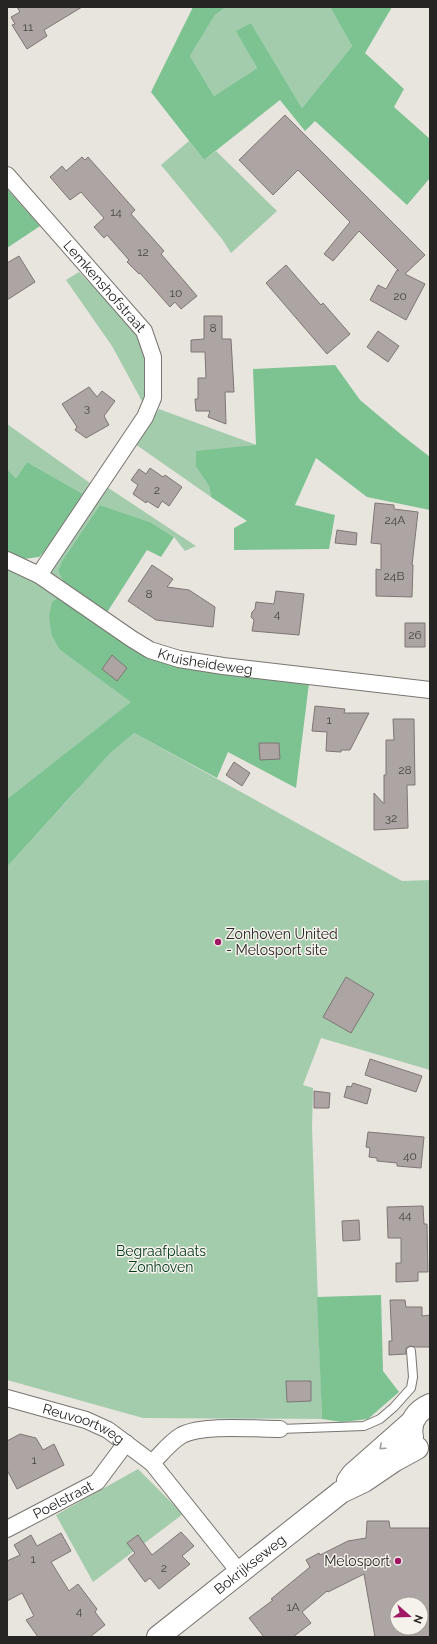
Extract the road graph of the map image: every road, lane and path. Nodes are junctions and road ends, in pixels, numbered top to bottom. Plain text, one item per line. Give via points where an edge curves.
1 (7, 175) edge
2 (7, 560) edge
3 (39, 575) junction
4 (430, 690) edge
5 (412, 1351) dead end
6 (7, 1398) edge
7 (430, 1405) edge
8 (412, 1422) junction
9 (280, 1429) joint
10 (126, 1443) junction
11 (424, 1453) edge
12 (152, 1463) junction
13 (341, 1492) junction
14 (7, 1529) edge
15 (240, 1572) junction
16 (158, 1637) edge

1 - 3 street, Lemkenshofstraat via 144,331 153,357 153,398 145,417
2 - 3 street, Kruisheideweg
3 - 4 street, Kruisheideweg via 150,650 179,659
5 - 9 lane via 410,1388 380,1419 364,1426
6 - 10 street, Reuvoortweg via 86,1420 108,1430
7 - 8 street, Bokrijkseweg via 416,1414
8 - 11 street via 412,1436
8 -> 13 street, Bokrijkseweg via 353,1474
9 - 12 street via 209,1428 183,1435
10 - 12 street, Reuvoortweg
10 - 14 street, Poelstraat via 97,1482
11 - 13 street, Bokrijkseweg via 395,1460 364,1481
12 - 15 street, Reuvoortweg
13 - 15 street, Bokrijkseweg
15 - 16 street, Bokrijkseweg

